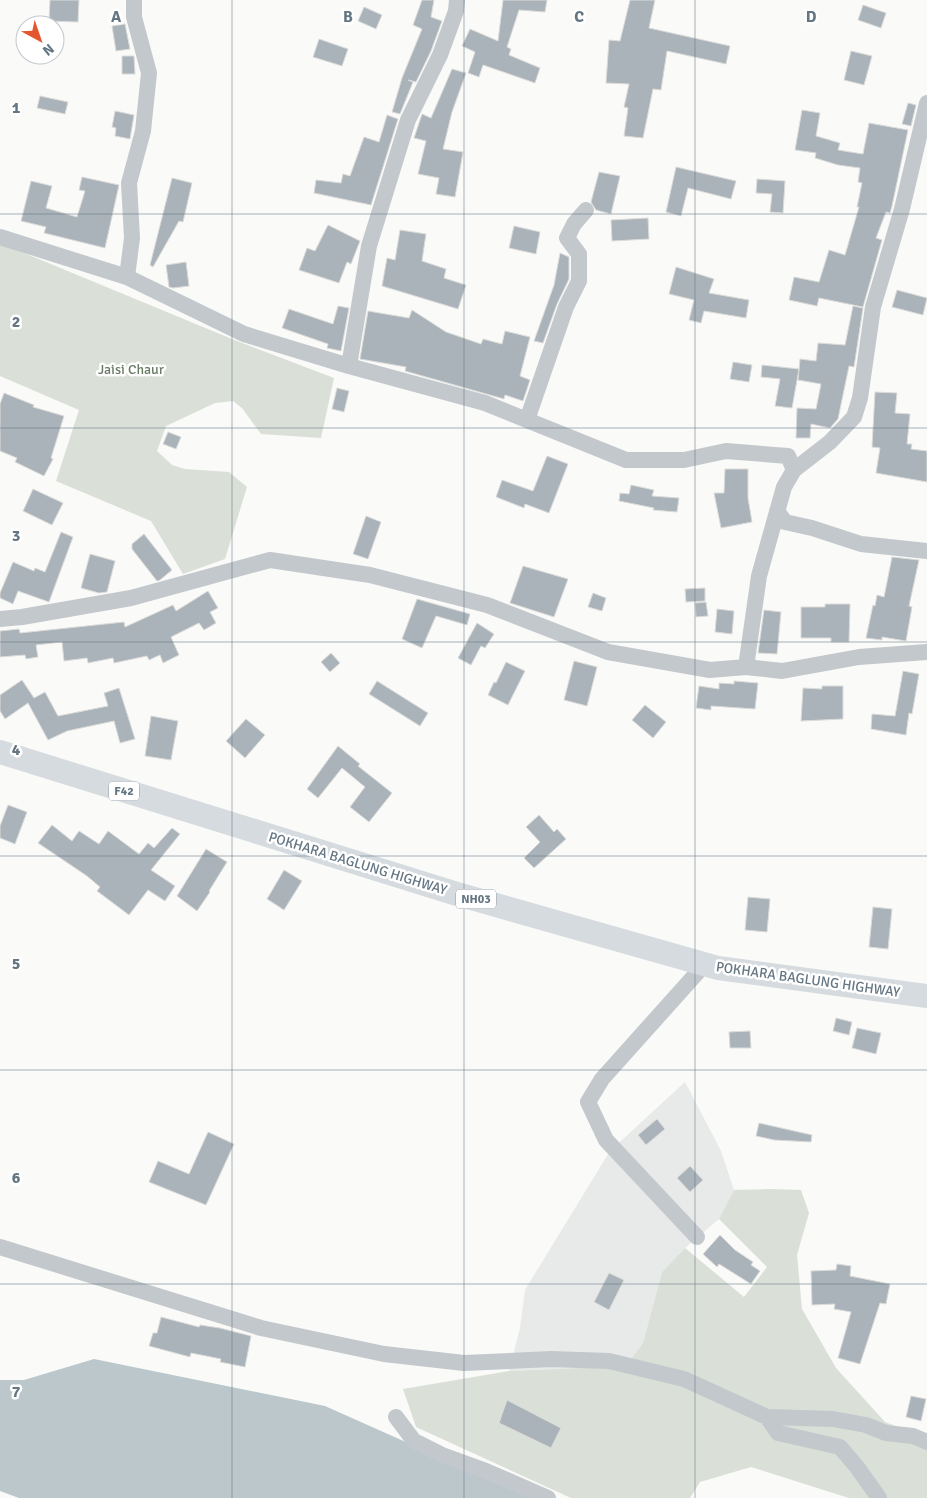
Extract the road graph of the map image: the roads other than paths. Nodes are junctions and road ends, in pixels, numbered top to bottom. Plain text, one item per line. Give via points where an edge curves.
1 (134, 0) edge
2 (457, 0) edge
3 (927, 103) edge
4 (586, 210) dead end
5 (0, 237) edge
6 (128, 277) junction
7 (350, 366) junction
8 (527, 420) junction
9 (794, 470) junction
10 (776, 511) junction
11 (927, 550) edge
12 (0, 619) edge
13 (927, 652) edge
14 (746, 666) junction
15 (0, 752) edge
16 (248, 830) joint
17 (705, 964) junction
18 (927, 996) edge
19 (697, 1237) dead end
20 (0, 1247) edge
21 (396, 1417) dead end
22 (768, 1417) junction
23 (927, 1442) edge
24 (548, 1498) edge
25 (879, 1498) edge

1 - 6 street via 134,17 149,73 143,131 129,183 132,238
2 - 7 street via 440,55 408,120 369,246
3 - 9 street via 874,307 860,398 854,417 830,442
4 - 8 street via 567,238 579,254 579,281 566,307
5 - 6 street
6 - 7 street via 244,334
7 - 8 street via 485,403
8 - 9 street via 626,460 684,460 726,452 788,456
9 - 10 street
10 - 11 street via 785,522 861,544
10 - 14 street via 759,576
12 - 14 street via 131,598 270,560 370,575 487,605 608,652 710,670
13 - 14 street via 859,657 782,671
15 - 16 highway, POKHARA BAGLUNG HIGHWAY / F42
16 - 17 highway, POKHARA BAGLUNG HIGHWAY / NH03 via 457,894
17 - 18 highway, POKHARA BAGLUNG HIGHWAY / NH03
17 - 19 street via 602,1079 588,1102 606,1140
20 - 22 street via 261,1328 384,1354 464,1363 550,1359 609,1361 684,1379
21 - 24 street via 414,1441
22 - 23 street via 833,1419 866,1425 886,1433 913,1436
22 - 25 street via 778,1433 840,1447

